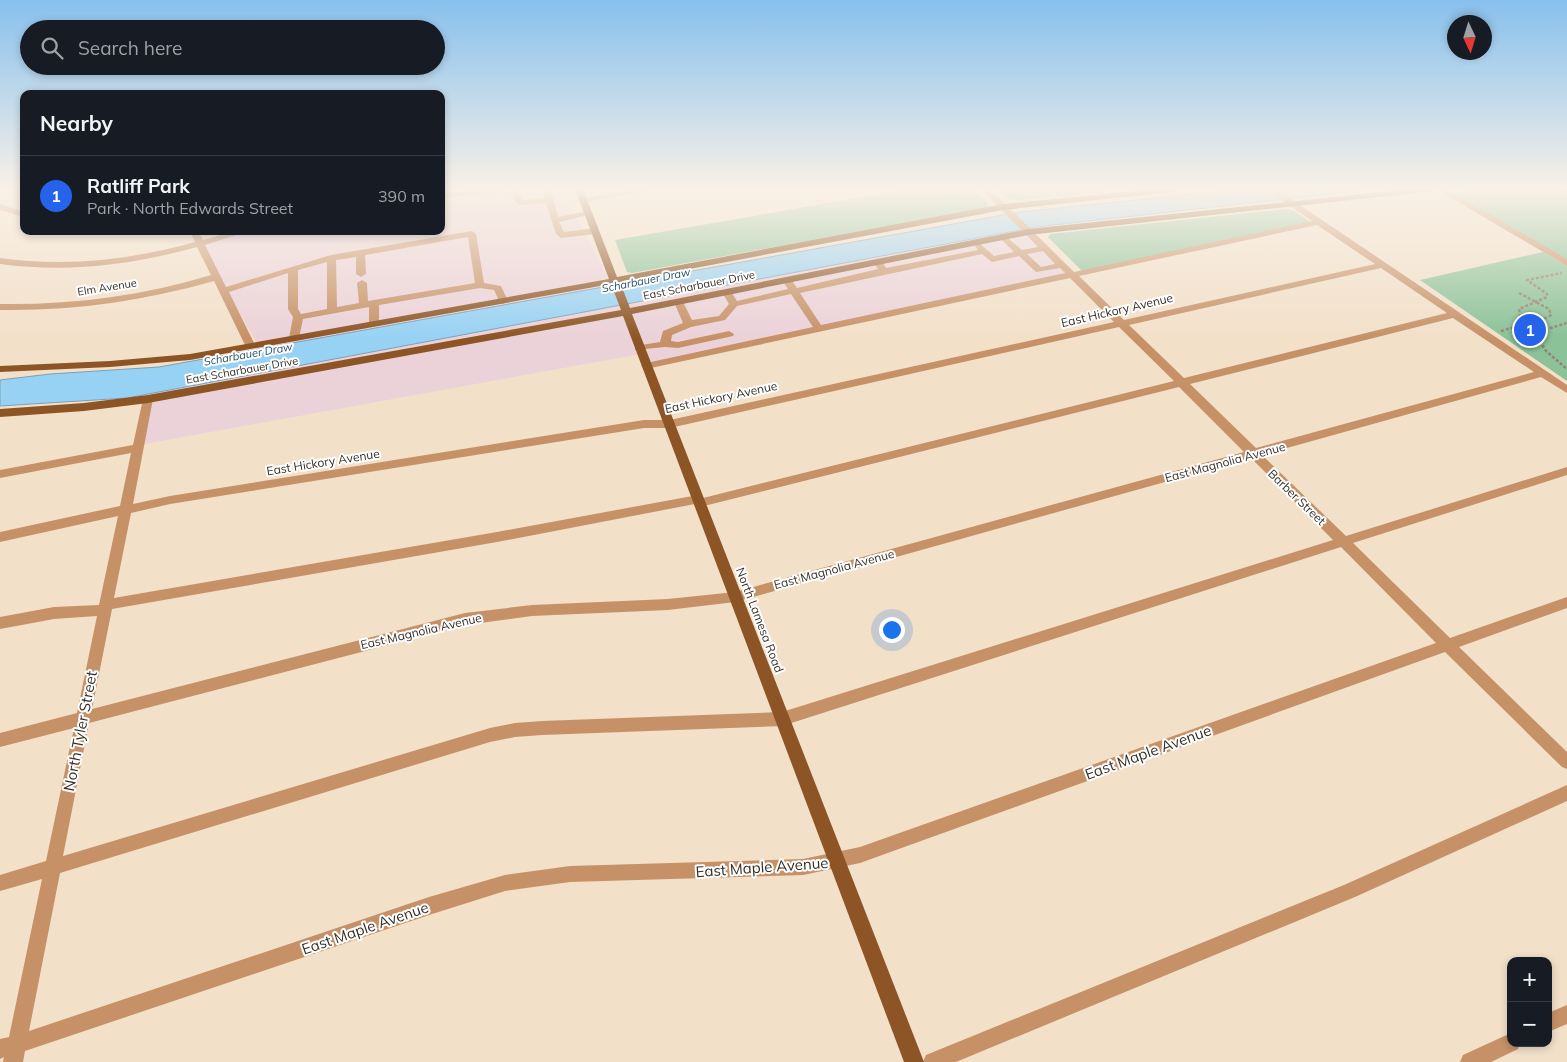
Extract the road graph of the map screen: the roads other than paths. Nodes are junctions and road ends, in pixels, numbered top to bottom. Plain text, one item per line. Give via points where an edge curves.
1 (197, 239) edge
2 (221, 239) edge
3 (445, 239) edge
4 (473, 239) edge
5 (598, 239) edge
6 (837, 239) edge
7 (995, 239) edge
8 (1005, 239) edge
9 (1035, 239) edge
10 (1243, 239) edge
11 (1345, 239) edge
12 (1525, 239) edge
13 (976, 242) junction
14 (200, 245) junction
15 (1045, 248) junction
16 (984, 251) junction
17 (360, 253) junction
18 (1020, 254) junction
19 (331, 258) junction
20 (0, 261) edge
21 (878, 262) junction
22 (1567, 263) edge
23 (1062, 265) junction
24 (1384, 265) junction
25 (293, 268) junction
26 (884, 271) junction
27 (1072, 275) junction
28 (216, 277) junction
29 (786, 280) junction
30 (614, 281) junction
31 (480, 285) junction
32 (222, 291) junction
33 (794, 291) junction
34 (727, 292) junction
35 (503, 301) junction
36 (679, 302) junction
37 (369, 304) junction
38 (734, 304) junction
39 (0, 307) edge
40 (625, 310) junction
41 (332, 311) junction
42 (1456, 314) junction
43 (298, 316) junction
44 (722, 318) junction
45 (374, 324) junction
46 (689, 324) junction
47 (1121, 324) junction
48 (818, 328) junction
49 (729, 334) junction
50 (294, 338) junction
51 (665, 344) junction
52 (250, 345) junction
53 (735, 346) junction
54 (640, 348) junction
55 (646, 366) junction
56 (0, 369) edge
57 (1543, 374) junction
58 (1180, 382) junction
59 (1567, 390) edge
60 (148, 399) junction
61 (0, 413) edge
62 (670, 424) junction
63 (138, 448) junction
64 (1254, 454) junction
65 (1567, 471) edge
66 (0, 474) edge
67 (699, 501) junction
68 (125, 510) junction
69 (0, 536) edge
70 (1343, 542) junction
71 (735, 596) junction
72 (1567, 602) edge
73 (105, 607) junction
74 (0, 622) edge
75 (1448, 645) junction
76 (83, 718) junction
77 (782, 719) junction
78 (0, 740) edge
79 (1567, 762) edge
80 (1567, 793) edge
81 (838, 861) junction
82 (52, 867) junction
83 (0, 882) edge
84 (1567, 1014) edge
85 (1552, 1021) edge
86 (17, 1043) junction
87 (1507, 1044) edge
88 (0, 1049) edge
89 (13, 1062) edge
90 (914, 1062) edge
91 (934, 1062) edge
92 (1470, 1062) edge

1 - 14 street
2 - 14 street
3 - 17 street
4 - 31 street
5 - 30 main road, North Lamesa Road
6 - 30 main road, East Scharbauer Drive
7 - 13 main road, East Scharbauer Drive
8 - 18 street
9 - 15 street, Barber Street
10 - 27 street
11 - 24 street
12 - 22 street
13 - 16 street
13 - 21 main road, East Scharbauer Drive
14 - 20 street via 128,260 76,266
14 - 28 street
15 - 18 street
15 - 23 street, Barber Street
16 - 18 street via 992,259
16 - 26 street
17 - 19 street
17 - 37 street
18 - 23 street via 1038,270
19 - 25 street
19 - 41 street
21 - 26 street
21 - 29 main road, East Scharbauer Drive
23 - 27 street, Barber Street
24 - 42 street
24 - 47 street, East Hickory Avenue
25 - 32 street
25 - 43 street via 293,309
26 - 33 street
27 - 47 street, Barber Street
27 - 48 street
28 - 32 street
28 - 39 street, Elm Avenue via 160,291 76,304
29 - 33 street
29 - 34 main road, East Scharbauer Drive
30 - 35 main road, East Scharbauer Drive
30 - 40 main road, North Lamesa Road
31 - 35 street via 498,288
31 - 37 street
32 - 52 street
33 - 38 street
33 - 48 street
34 - 36 main road, East Scharbauer Drive
34 - 38 street
35 - 45 main road, East Scharbauer Drive
36 - 40 main road, East Scharbauer Drive
36 - 46 street
37 - 41 street
37 - 45 street
38 - 44 street
40 - 54 main road, North Lamesa Road
40 - 60 main road, East Scharbauer Drive
41 - 43 street
42 - 57 street
42 - 58 street
43 - 50 street
44 - 46 street
44 - 49 street
45 - 50 main road, East Scharbauer Drive
46 - 51 street via 667,333
47 - 58 street, Barber Street
47 - 62 street, East Hickory Avenue
48 - 53 street
49 - 51 street via 678,345
49 - 53 street
50 - 52 main road, East Scharbauer Drive
51 - 54 street
52 - 56 main road, East Scharbauer Drive via 155,361
53 - 55 street
54 - 55 main road, North Lamesa Road
55 - 62 main road, North Lamesa Road
57 - 59 street
57 - 64 street, East Magnolia Avenue
58 - 64 street, Barber Street
58 - 67 street
60 - 61 main road, East Scharbauer Drive
60 - 63 street, North Tyler Street
62 - 67 main road, North Lamesa Road
62 - 68 street, East Hickory Avenue via 644,424 170,500
63 - 66 street
63 - 68 street, North Tyler Street
64 - 70 street, Barber Street
64 - 71 street, East Magnolia Avenue
65 - 70 street
67 - 71 main road, North Lamesa Road
67 - 73 street
68 - 69 street, East Hickory Avenue
68 - 73 street, North Tyler Street
70 - 75 street, Barber Street
70 - 77 street
71 - 76 street, East Magnolia Avenue via 697,603 537,611 465,619
71 - 77 main road, North Lamesa Road
72 - 75 street, East Maple Avenue
73 - 74 street
73 - 76 street, North Tyler Street
75 - 79 street, Barber Street
75 - 81 street, East Maple Avenue
76 - 78 street, East Magnolia Avenue
76 - 82 street, North Tyler Street
77 - 81 main road, North Lamesa Road
77 - 82 street via 506,732
80 - 91 street via 1340,895
81 - 86 street, East Maple Avenue via 803,867 570,874 505,883
81 - 90 main road, North Lamesa Road
82 - 83 street
82 - 86 street, North Tyler Street
84 - 85 street
86 - 88 street, East Maple Avenue
86 - 89 street, North Tyler Street
87 - 92 street

